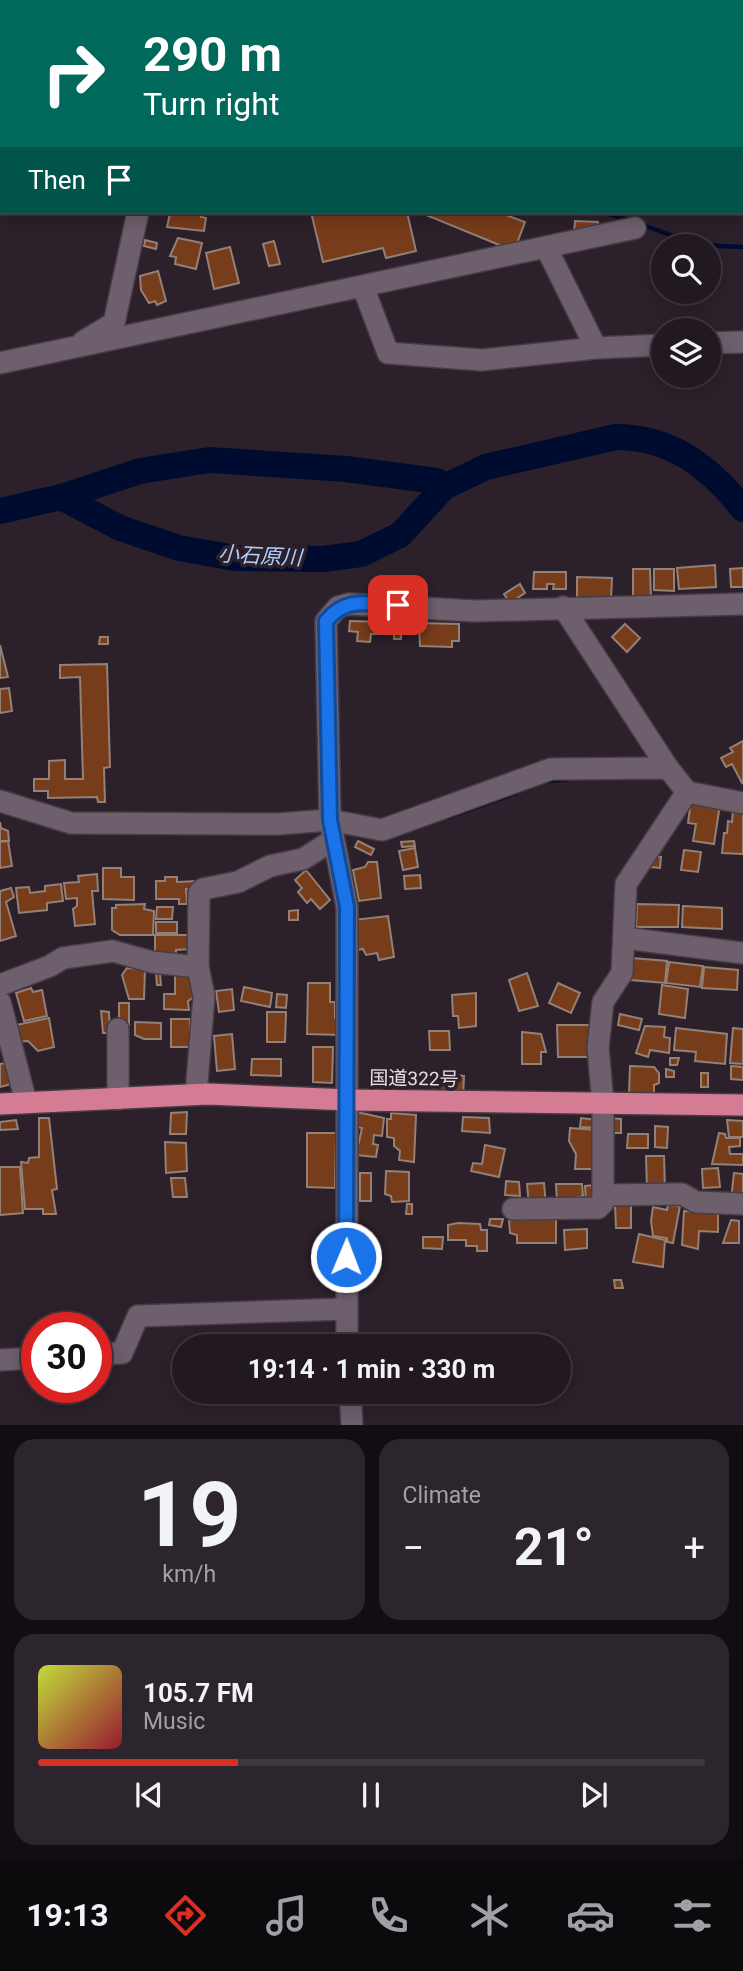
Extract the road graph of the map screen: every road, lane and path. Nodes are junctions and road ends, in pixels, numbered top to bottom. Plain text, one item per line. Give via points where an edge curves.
1 (138, 214) edge
2 (635, 228) dead end
3 (546, 247) junction
4 (363, 287) junction
5 (743, 342) edge
6 (721, 343) edge
7 (651, 346) edge
8 (596, 348) junction
9 (70, 350) junction
10 (0, 363) edge
11 (743, 604) edge
12 (563, 607) junction
13 (668, 768) junction
14 (685, 794) junction
15 (0, 801) edge
16 (743, 803) edge
17 (332, 830) junction
18 (624, 939) junction
19 (743, 953) edge
20 (198, 968) junction
21 (0, 985) edge
22 (0, 1002) edge
23 (118, 1029) dead end
24 (196, 1094) junction
25 (118, 1099) junction
26 (349, 1100) junction
27 (26, 1102) junction
28 (0, 1104) edge
29 (603, 1104) junction
30 (743, 1105) edge
31 (603, 1195) junction
32 (743, 1204) edge
33 (513, 1209) dead end
34 (345, 1309) junction
35 (346, 1334) edge
36 (112, 1353) edge
37 (21, 1359) edge
38 (0, 1360) edge
39 (351, 1404) edge
40 (352, 1425) edge

1 - 9 street via 114,323
2 - 3 street
3 - 4 street
3 - 8 street
4 - 8 street via 388,353 482,360
4 - 9 street
5 - 6 street
7 - 8 street
9 - 10 street
11 - 12 street
12 - 13 street
12 - 17 street via 475,611 338,607 326,621
13 - 14 street
13 - 17 street via 551,769 382,830
14 - 16 street
14 - 18 street via 626,884
15 - 17 street via 71,823 277,824
17 - 20 street via 303,859 199,893
17 - 26 street via 347,907
18 - 19 street
18 - 29 street via 622,973 603,1002 598,1048
20 - 21 street via 113,951 64,958
20 - 24 street via 204,996
22 - 27 street
23 - 25 street
24 - 25 highway, 国道322号
24 - 26 highway, 国道322号
25 - 27 highway, 国道322号
26 - 29 highway, 国道322号
26 - 34 street
27 - 28 highway, 国道322号
29 - 30 highway, 国道322号
29 - 31 street
31 - 32 street via 682,1194 696,1202
31 - 33 street via 598,1208
34 - 35 street
34 - 36 street via 138,1316 122,1353
37 - 38 street
39 - 40 street

